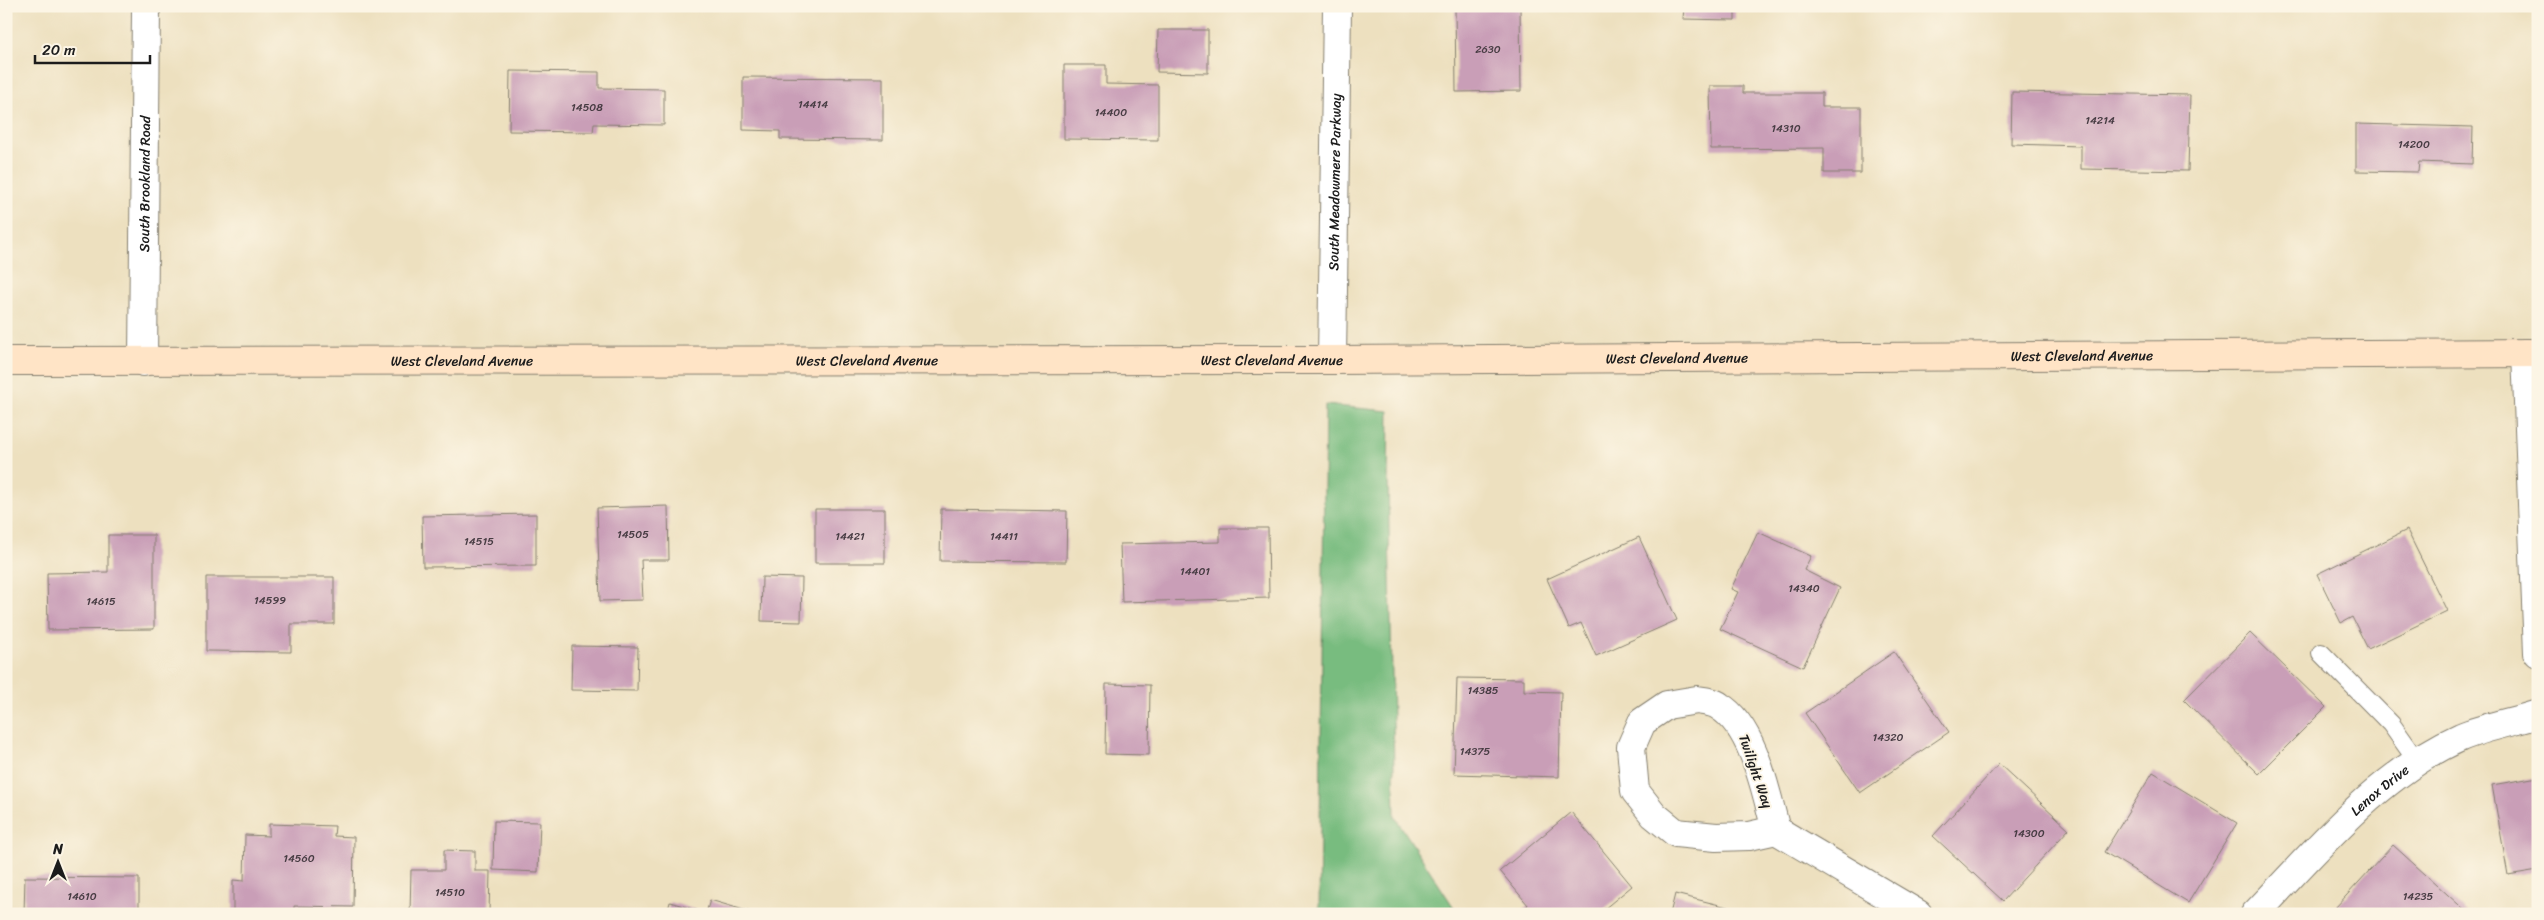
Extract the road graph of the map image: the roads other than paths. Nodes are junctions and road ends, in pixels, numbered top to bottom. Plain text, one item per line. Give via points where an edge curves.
1 (146, 6) edge
2 (1337, 6) edge
3 (2532, 353) edge
4 (1332, 360) junction
5 (6, 361) edge
6 (144, 362) junction
7 (2538, 652) edge
8 (2321, 653) dead end
9 (2538, 714) edge
10 (2418, 762) junction
11 (1776, 830) junction
12 (1918, 914) edge
13 (2255, 914) edge

1 - 6 street, South Brookland Road
2 - 4 street, South Meadowmere Parkway
3 - 4 main road, West Cleveland Avenue
3 - 7 street
4 - 6 main road, West Cleveland Avenue
5 - 6 main road, West Cleveland Avenue
8 - 10 lane via 2391,724
9 - 10 street, Lenox Drive via 2462,737
10 - 13 street, Lenox Drive via 2358,807
11 - 11 street, Twilight Way via 1759,770 1741,728 1719,705 1697,700 1667,705 1642,722 1631,747 1635,791 1654,815 1676,833 1716,837 1749,836
11 - 12 street

